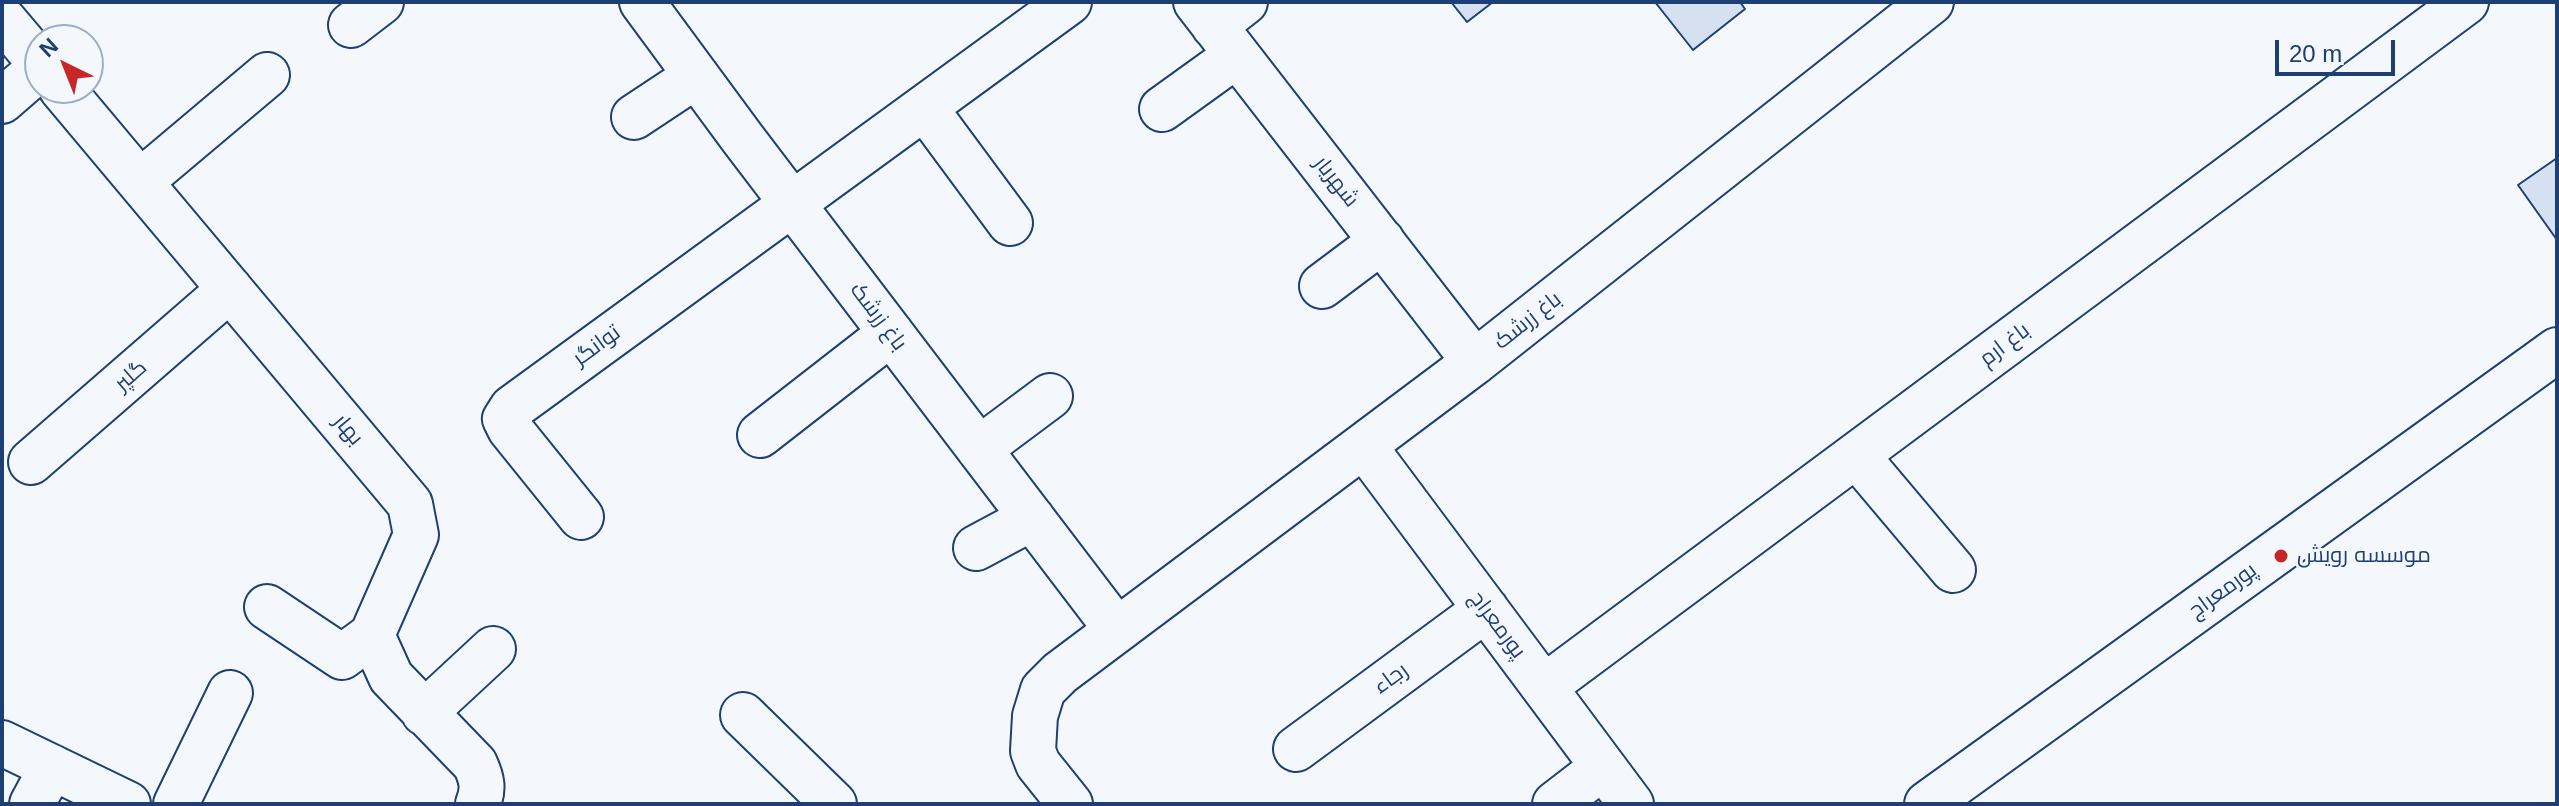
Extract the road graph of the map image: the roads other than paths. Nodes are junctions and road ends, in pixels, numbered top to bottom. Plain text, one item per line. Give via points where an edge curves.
1 (642, 2) edge
2 (1069, 2) edge
3 (1931, 2) edge
4 (2466, 2) edge
5 (2, 18) edge
6 (1223, 21) edge
7 (24, 46) edge
8 (267, 75) dead end
9 (696, 76) junction
10 (24, 81) edge
11 (2, 101) edge
12 (74, 104) edge
13 (925, 108) junction
14 (1162, 109) dead end
15 (634, 117) dead end
16 (140, 182) junction
17 (792, 205) junction
18 (1010, 223) dead end
19 (1382, 241) junction
20 (1322, 286) dead end
21 (230, 289) junction
22 (891, 333) junction
23 (2557, 350) edge
24 (1475, 362) junction
25 (1050, 396) dead end
26 (760, 435) dead end
27 (1364, 446) junction
28 (979, 449) junction
29 (1856, 455) junction
30 (31, 462) dead end
31 (581, 517) dead end
32 (1032, 518) junction
33 (976, 548) dead end
34 (1953, 570) dead end
35 (267, 607) dead end
36 (1486, 609) junction
37 (1117, 630) junction
38 (372, 635) junction
39 (493, 649) dead end
40 (1544, 687) junction
41 (230, 693) dead end
42 (424, 713) junction
43 (743, 715) dead end
44 (2, 743) edge
45 (1296, 749) dead end
46 (1603, 767) junction
47 (42, 786) edge
48 (128, 804) edge
49 (176, 804) edge
50 (478, 804) edge
51 (834, 804) edge
52 (1070, 804) edge
53 (1555, 804) edge
54 (1631, 804) edge
55 (1927, 804) edge

1 - 9 street, باغ زرشک
2 - 13 street
3 - 24 street, باغ زرشک
4 - 29 street, باغ ارم
5 - 7 street
6 - 14 street
6 - 19 street, شهریار
8 - 16 street
9 - 15 street
9 - 17 street, باغ زرشک
10 - 11 street
12 - 16 street, بهار
13 - 17 street
13 - 18 street
16 - 21 street, بهار
17 - 22 street, باغ زرشک
17 - 31 street, توانگر via 512,408 505,419 510,429
19 - 20 street
19 - 24 street, شهریار
21 - 30 street, گلپر
21 - 38 street, بهار via 410,504 416,535
22 - 26 street
22 - 28 street, باغ زرشک
23 - 55 street, پورمعراج
24 - 27 street, باغ زرشک
25 - 28 street
27 - 36 street, پورمعراج
27 - 37 street, باغ زرشک
28 - 32 street, باغ زرشک
29 - 34 street
29 - 40 street, باغ ارم
32 - 33 street
32 - 37 street, باغ زرشک
35 - 38 street via 342,657
36 - 40 street, پورمعراج
36 - 45 street, رجاء
37 - 52 street, باغ زرشک via 1043,690 1035,716 1033,751 1038,764
38 - 42 street via 391,677
39 - 42 street
40 - 46 street, پورمعراج
41 - 49 street
42 - 50 street via 475,764 482,778
43 - 51 street
44 - 47 street
46 - 53 street
46 - 54 street, پورمعراج
47 - 48 street

